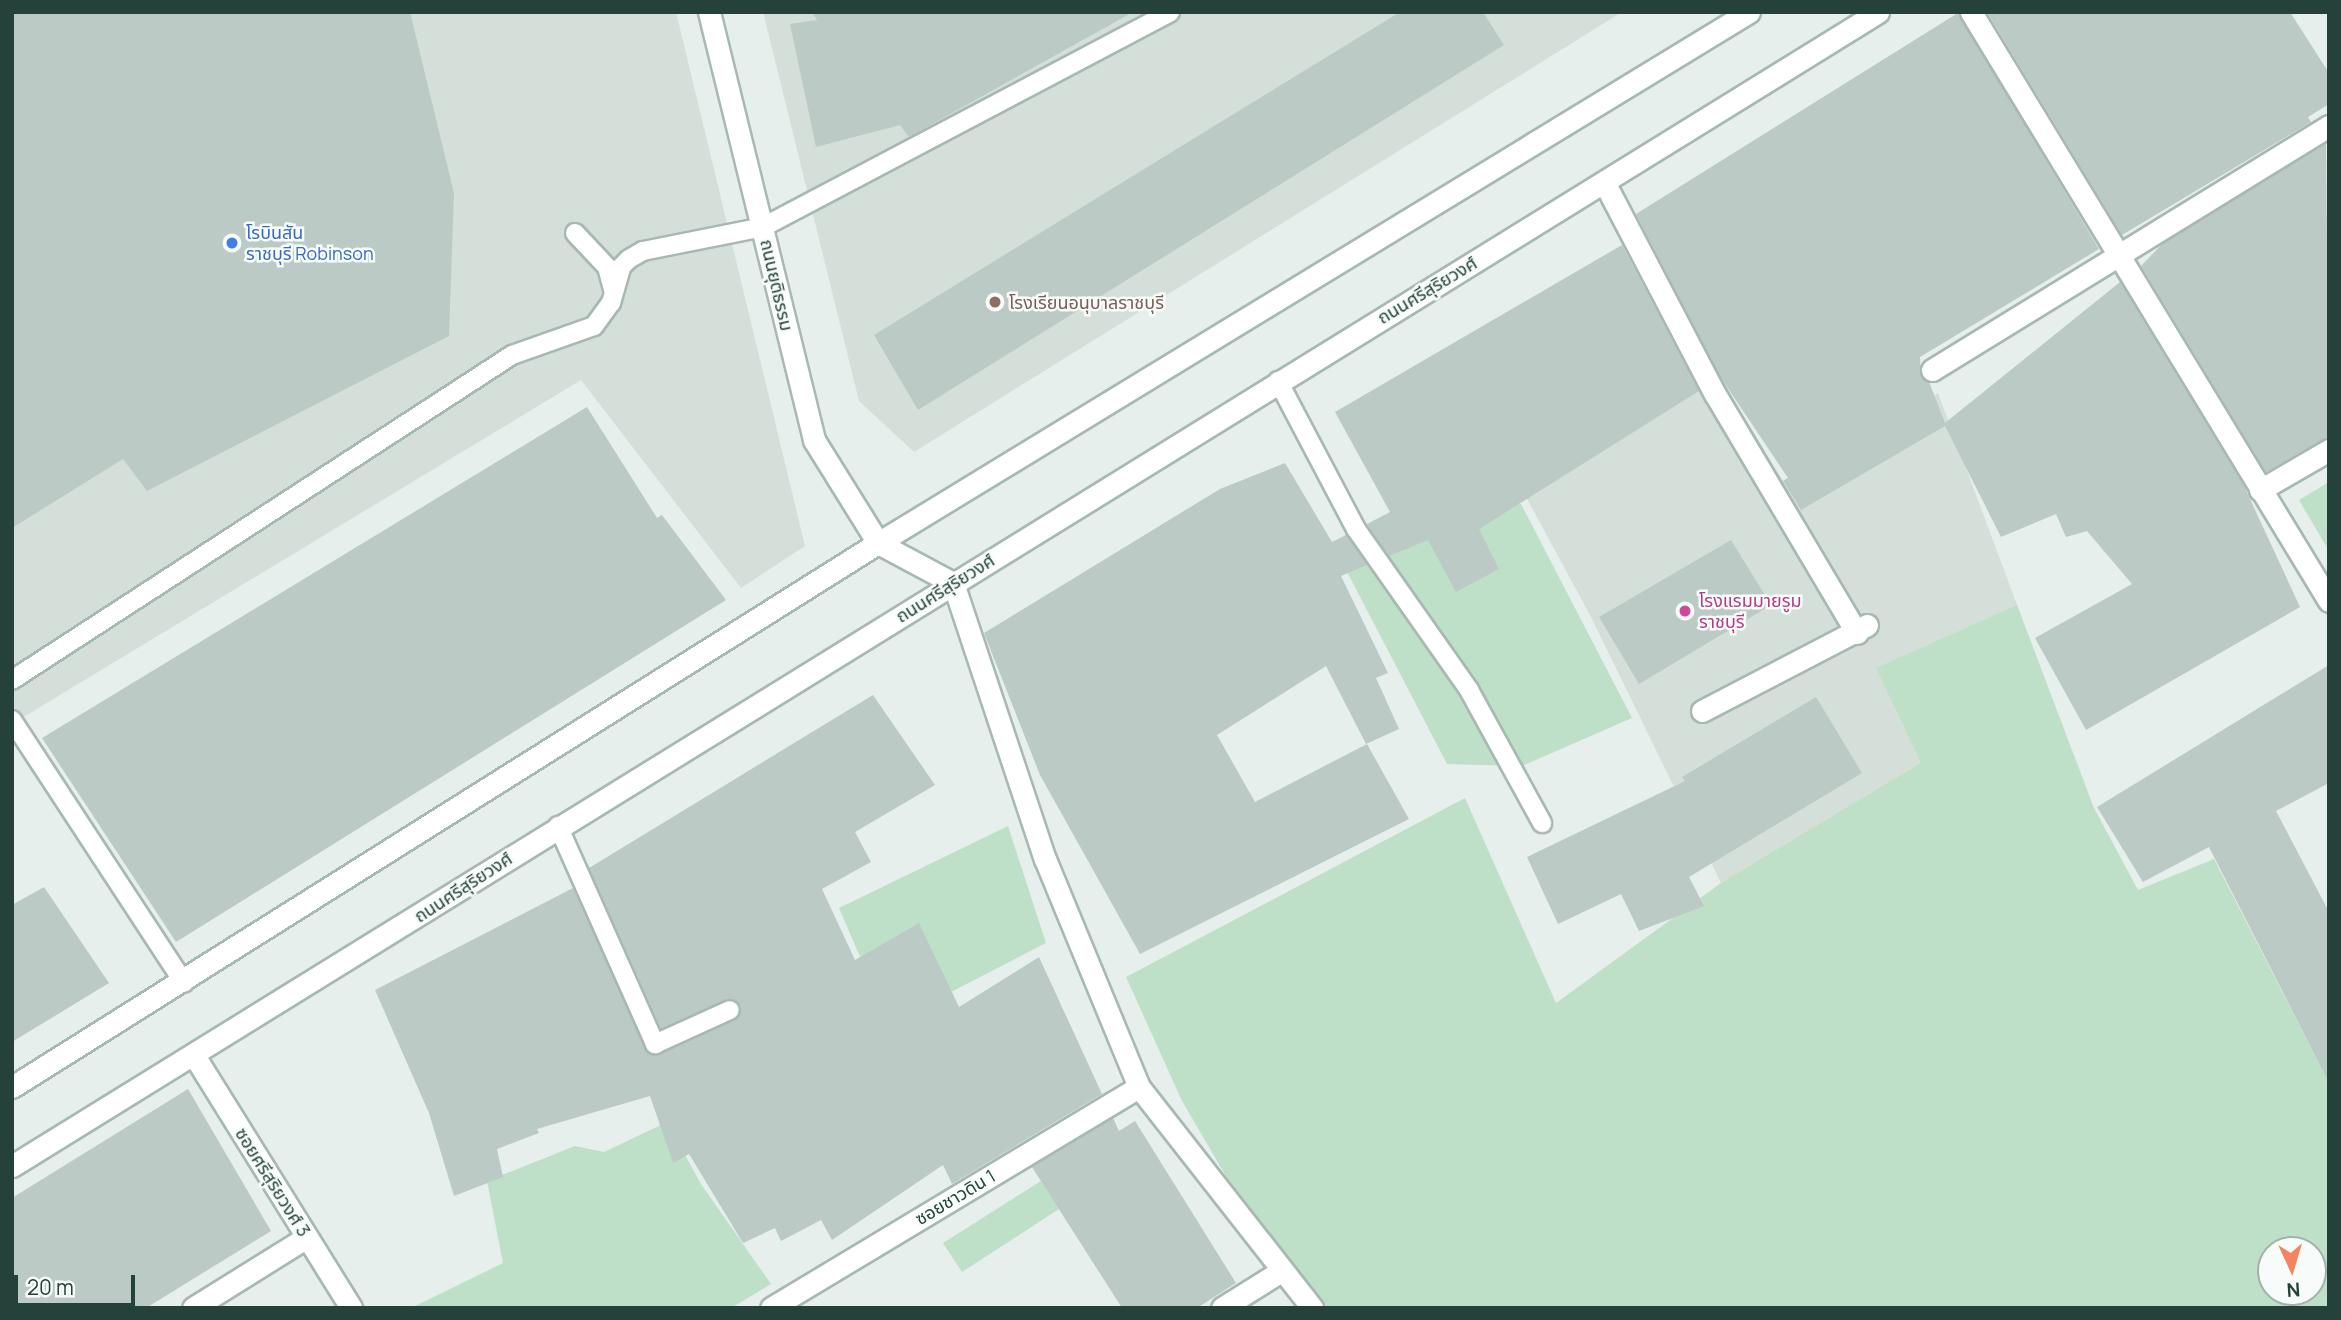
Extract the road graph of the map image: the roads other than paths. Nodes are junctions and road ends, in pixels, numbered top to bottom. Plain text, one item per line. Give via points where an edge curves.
1 (709, 12) edge
2 (1170, 12) edge
3 (1749, 12) edge
4 (1878, 12) edge
5 (1972, 12) edge
6 (2329, 126) edge
7 (1604, 182) junction
8 (763, 227) junction
9 (575, 233) dead end
10 (2120, 254) junction
11 (614, 291) junction
12 (1932, 370) dead end
13 (1278, 381) junction
14 (2329, 450) edge
15 (2260, 490) junction
16 (878, 543) junction
17 (953, 583) junction
18 (2329, 601) edge
19 (12, 680) edge
20 (1702, 711) dead end
21 (12, 720) edge
22 (1542, 823) dead end
23 (558, 826) junction
24 (184, 983) junction
25 (730, 1010) dead end
26 (195, 1057) junction
27 (12, 1087) edge
28 (1139, 1087) junction
29 (12, 1166) edge
30 (307, 1237) junction
31 (1281, 1271) junction
32 (193, 1308) edge
33 (351, 1308) edge
34 (771, 1308) edge
35 (1223, 1308) edge
36 (1312, 1308) edge

1 - 8 street, ถนนยุติธรรม
2 - 8 lane
3 - 16 street
4 - 7 street, ถนนศรีสุริยวงศ์
5 - 10 street
6 - 10 street
7 - 13 street, ถนนศรีสุริยวงศ์
7 - 20 street via 1720,414 1863,629
8 - 11 lane via 643,251 621,267
8 - 16 street, ถนนยุติธรรม via 814,440
9 - 11 lane via 607,267
10 - 12 street
10 - 15 street
11 - 19 lane via 594,326 512,355
13 - 17 street, ถนนศรีสุริยวงศ์
13 - 22 lane via 1356,529 1469,690
14 - 15 street
15 - 18 street
16 - 17 street
16 - 24 street
17 - 23 street, ถนนศรีสุริยวงศ์
17 - 28 street via 1045,859
21 - 24 lane
23 - 25 lane via 655,1044
23 - 26 street, ถนนศรีสุริยวงศ์
24 - 27 street
26 - 29 street, ถนนศรีสุริยวงศ์
26 - 30 street, ซอยศรีสุริยวงศ์ 3
28 - 31 street
28 - 34 street, ซอยชาวดิน 1
30 - 32 street
30 - 33 street, ซอยศรีสุริยวงศ์ 3
31 - 35 street
31 - 36 street

